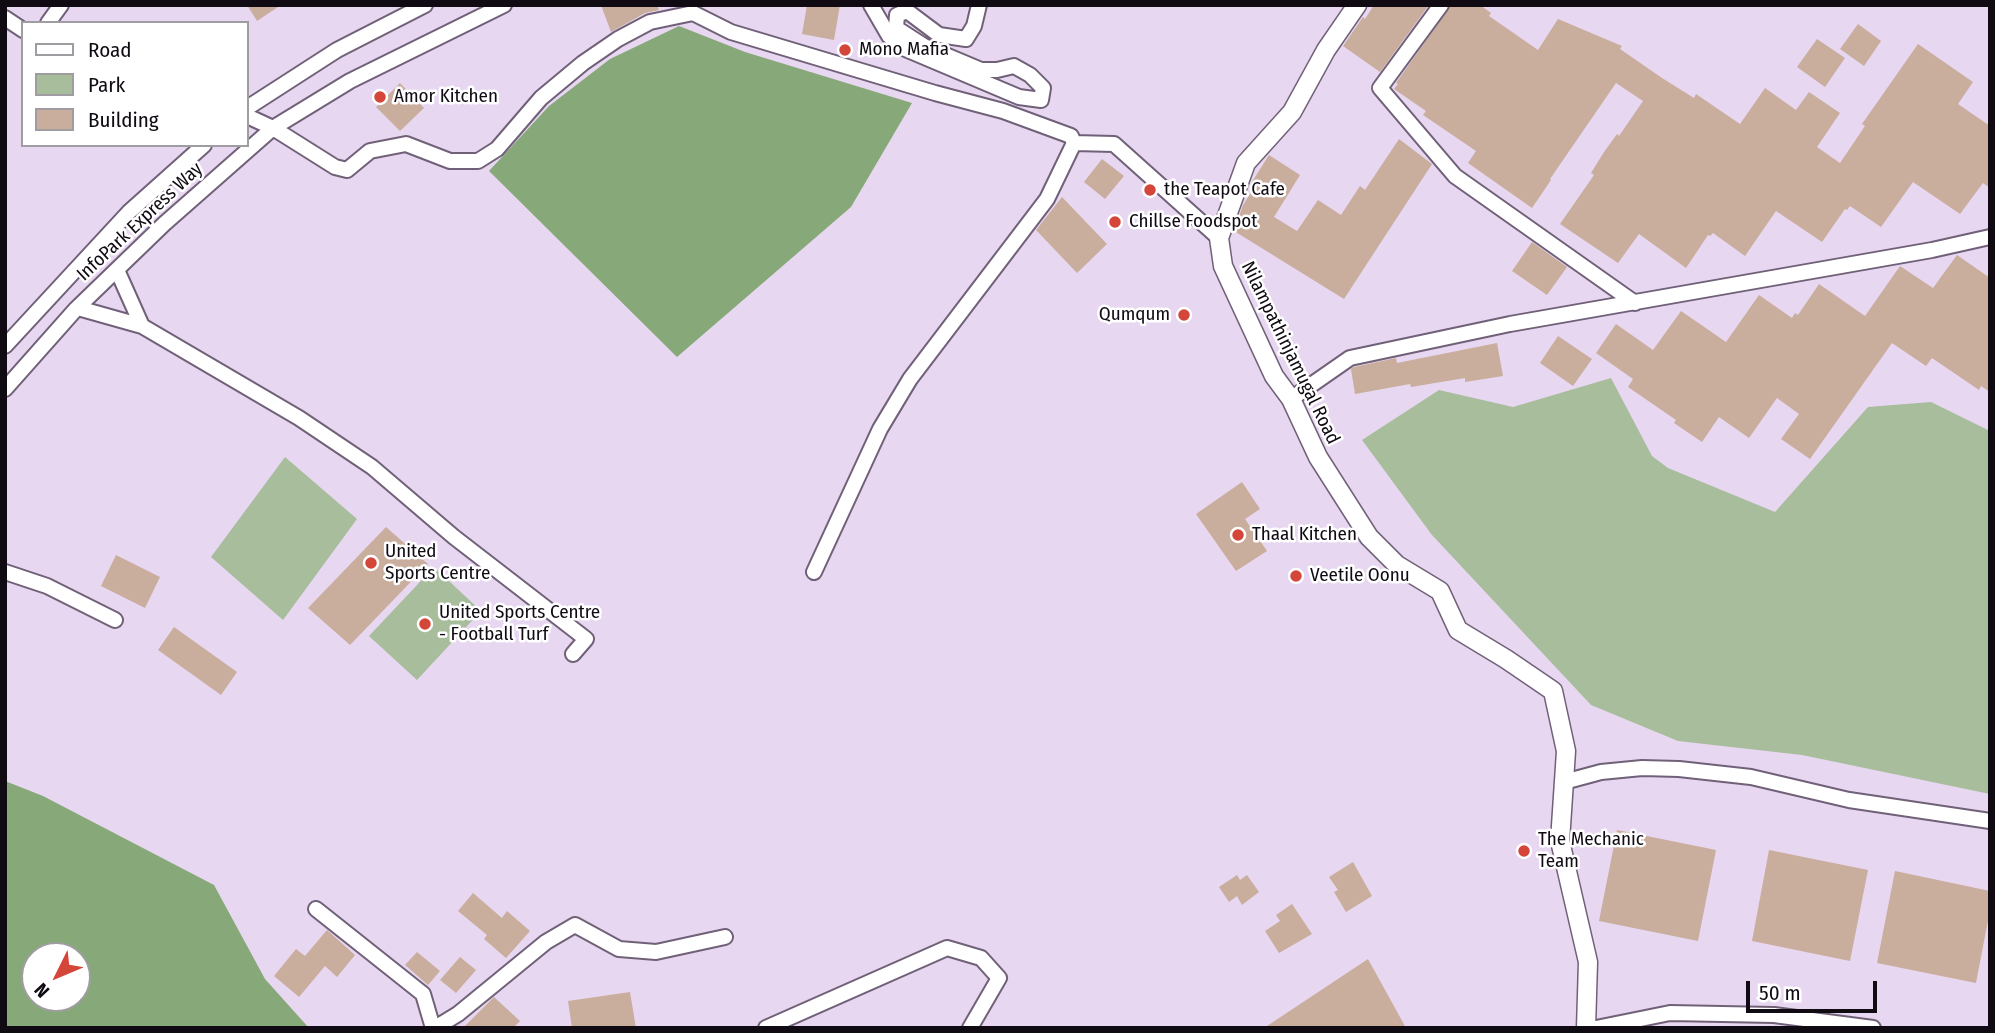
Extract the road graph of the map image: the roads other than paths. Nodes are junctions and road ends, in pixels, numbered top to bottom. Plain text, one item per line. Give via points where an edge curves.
1 (61, 5) edge
2 (425, 5) edge
3 (504, 5) edge
4 (871, 5) edge
5 (979, 5) edge
6 (1357, 5) edge
7 (1441, 5) edge
8 (5, 18) edge
9 (49, 21) edge
10 (21, 29) edge
11 (993, 85) junction
12 (248, 107) edge
13 (990, 108) junction
14 (248, 116) edge
15 (273, 128) junction
16 (1074, 143) junction
17 (202, 147) edge
18 (1990, 237) edge
19 (1219, 238) junction
20 (117, 270) junction
21 (1635, 303) junction
22 (78, 308) junction
23 (142, 327) junction
24 (5, 345) edge
25 (5, 389) edge
26 (1291, 399) junction
27 (5, 572) edge
28 (814, 572) dead end
29 (115, 620) dead end
30 (573, 654) dead end
31 (1564, 782) junction
32 (1990, 821) edge
33 (316, 909) dead end
34 (724, 937) dead end
35 (434, 1028) edge
36 (766, 1028) edge
37 (970, 1028) edge
38 (1586, 1028) edge
39 (1596, 1028) edge
40 (1873, 1028) edge

1 - 9 street
2 - 12 street via 337,50
3 - 15 street, InfoPark Express Way via 350,81
4 - 11 street via 889,36 903,48
5 - 11 street via 966,39 939,35 907,11 897,15 896,28 924,46 981,70 1014,66 1042,89 1041,100 1019,97
6 - 19 street via 1292,111 1246,163
7 - 21 street via 1380,88 1455,176
8 - 10 street
11 - 13 street
13 - 15 street via 731,32 693,13 650,22 583,63 541,98 497,149 478,161 450,162 406,144 370,151 348,170 335,167
13 - 16 street via 1071,136
14 - 15 street
15 - 20 street, InfoPark Express Way
16 - 19 street via 1114,144
16 - 28 street via 1047,199 909,379 880,429
17 - 24 street, InfoPark Express Way via 130,212
18 - 21 street
19 - 26 street, Nilampathinjamugal Road via 1223,266 1274,376
20 - 22 street, InfoPark Express Way
20 - 23 street
21 - 26 street via 1350,358
22 - 23 street
22 - 25 street, InfoPark Express Way
23 - 30 street via 299,418 372,467 586,639
26 - 31 street, Nilampathinjamugal Road via 1318,457 1368,537 1397,565 1440,591 1458,630 1553,691 1566,751
27 - 29 street via 47,586
31 - 32 street via 1601,772 1679,769 1751,777 1849,800
31 - 38 street, Nilampathinjamugal Road via 1560,841 1588,962
33 - 35 street via 423,994
34 - 35 street via 656,952 618,949 575,925
36 - 37 street via 947,948 981,958 999,978
39 - 40 street via 1670,1013 1774,1015

